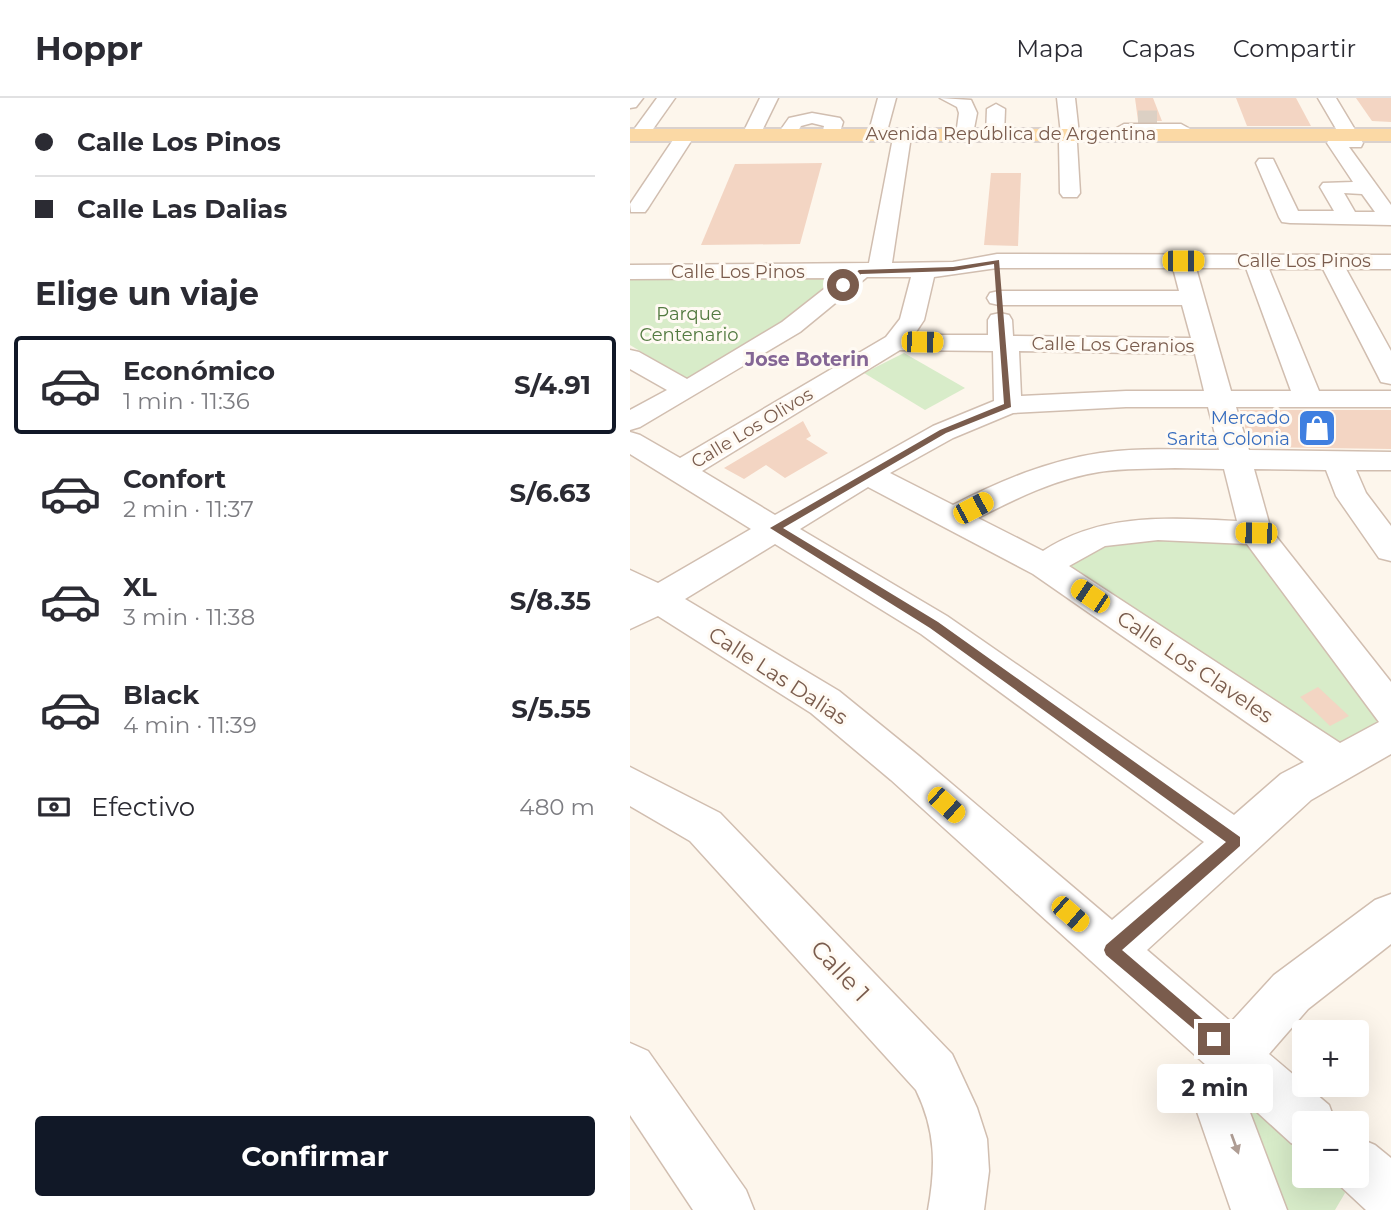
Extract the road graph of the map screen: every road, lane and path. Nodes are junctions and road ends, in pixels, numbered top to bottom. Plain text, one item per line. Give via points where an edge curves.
1 (634, 98) edge
2 (666, 98) edge
3 (769, 98) edge
4 (887, 98) edge
5 (950, 98) edge
6 (1066, 98) edge
7 (1327, 98) edge
8 (1345, 98) edge
9 (821, 99) edge
10 (630, 103) edge
11 (996, 109) dead end
12 (1162, 120) tunnel mouth
13 (801, 129) junction
14 (1185, 131) junction
15 (751, 135) junction
16 (877, 135) junction
17 (965, 135) junction
18 (995, 135) junction
19 (1391, 135) edge
20 (633, 138) edge
21 (683, 139) junction
22 (1069, 139) junction
23 (1352, 139) junction
24 (901, 143) junction
25 (1391, 143) edge
26 (1313, 180) junction
27 (1369, 188) junction
28 (1070, 193) dead end
29 (638, 208) dead end
30 (1349, 219) junction
31 (1391, 219) edge
32 (997, 261) junction
33 (1183, 261) junction
34 (1255, 261) junction
35 (1330, 261) junction
36 (1391, 262) edge
37 (923, 270) junction
38 (630, 272) edge
39 (869, 272) junction
40 (999, 298) junction
41 (1192, 298) junction
42 (895, 342) junction
43 (1001, 343) junction
44 (1205, 346) junction
45 (630, 358) edge
46 (1391, 376) edge
47 (687, 390) junction
48 (1218, 398) junction
49 (1308, 399) junction
50 (1391, 399) edge
51 (1008, 405) junction
52 (630, 421) edge
53 (630, 441) edge
54 (1235, 460) junction
55 (1337, 461) junction
56 (1391, 461) edge
57 (682, 470) junction
58 (867, 474) junction
59 (951, 519) junction
60 (775, 528) junction
61 (1256, 533) junction
62 (1391, 551) edge
63 (1045, 566) junction
64 (639, 598) edge
65 (1391, 710) edge
66 (1391, 734) edge
67 (1338, 763) junction
68 (630, 785) edge
69 (1236, 841) junction
70 (1391, 916) edge
71 (1111, 950) junction
72 (1234, 1056) junction
73 (630, 1069) edge
74 (1295, 1111) edge
75 (1369, 1176) edge
76 (1391, 1195) edge
77 (726, 1210) edge
78 (956, 1210) edge
79 (1259, 1210) edge

1 - 10 street
2 - 20 street
3 - 15 street
4 - 16 street
5 - 17 street via 967,108
6 - 22 street
7 - 23 street
8 - 23 street
9 - 13 street
11 - 18 street
12 - 14 street
13 - 15 main road, Avenida República de Argentina
13 - 16 main road, Avenida República de Argentina via 831,135
14 - 22 main road, Avenida República de Argentina via 1127,128
14 - 23 main road, Avenida República de Argentina
15 - 21 main road, Avenida República de Argentina
16 - 17 main road, Avenida República de Argentina
17 - 18 main road, Avenida República de Argentina
18 - 22 main road, Avenida República de Argentina
19 - 23 main road, Avenida República de Argentina
20 - 21 main road, Avenida República de Argentina
21 - 24 main road, Avenida República de Argentina
21 - 29 street
22 - 23 main road, Avenida República de Argentina
22 - 24 main road, Avenida República de Argentina
22 - 28 street
23 - 25 main road, Avenida República de Argentina
23 - 27 street
24 - 39 street
26 - 27 street
26 - 30 street
26 - 30 street via 1269,170 1290,217
27 - 31 street
30 - 31 street
32 - 33 street, Calle Los Pinos
32 - 37 street, Calle Los Pinos
32 - 40 street
33 - 34 street, Calle Los Pinos
33 - 41 street
34 - 35 street, Calle Los Pinos
34 - 49 street
35 - 36 street, Calle Los Pinos
35 - 46 street
37 - 39 street, Calle Los Pinos
37 - 42 street via 912,320
38 - 39 street, Calle Los Pinos
39 - 47 street via 791,327
40 - 41 street
40 - 43 street
41 - 44 street
42 - 43 street, Calle Los Geranios
42 - 57 street, Calle Los Olivos
43 - 44 street, Calle Los Geranios
43 - 51 street via 1006,351
44 - 48 street
45 - 47 street
47 - 52 street
48 - 49 street
48 - 51 street
48 - 54 street
49 - 50 street
51 - 58 street via 943,432
53 - 57 street
54 - 55 street
54 - 59 street via 1101,462 1015,486
54 - 61 street
55 - 56 street
55 - 62 street via 1352,496
57 - 60 street
58 - 59 street, Calle Los Claveles
58 - 60 street
59 - 63 street, Calle Los Claveles
60 - 64 street
60 - 69 street via 945,632
61 - 63 street via 1104,535
61 - 65 street
63 - 67 street, Calle Los Claveles
64 - 71 street, Calle Las Dalias via 825,702
66 - 67 street
67 - 69 street via 1296,787
68 - 78 street, Calle 1 via 705,827 934,1072 952,1105 963,1142 963,1178
69 - 71 street
70 - 72 street via 1291,992
71 - 72 street, Calle Las Dalias
72 - 74 street, Calle Las Dalias
72 -> 79 street via 1220,1103
73 - 77 street
75 - 76 street

